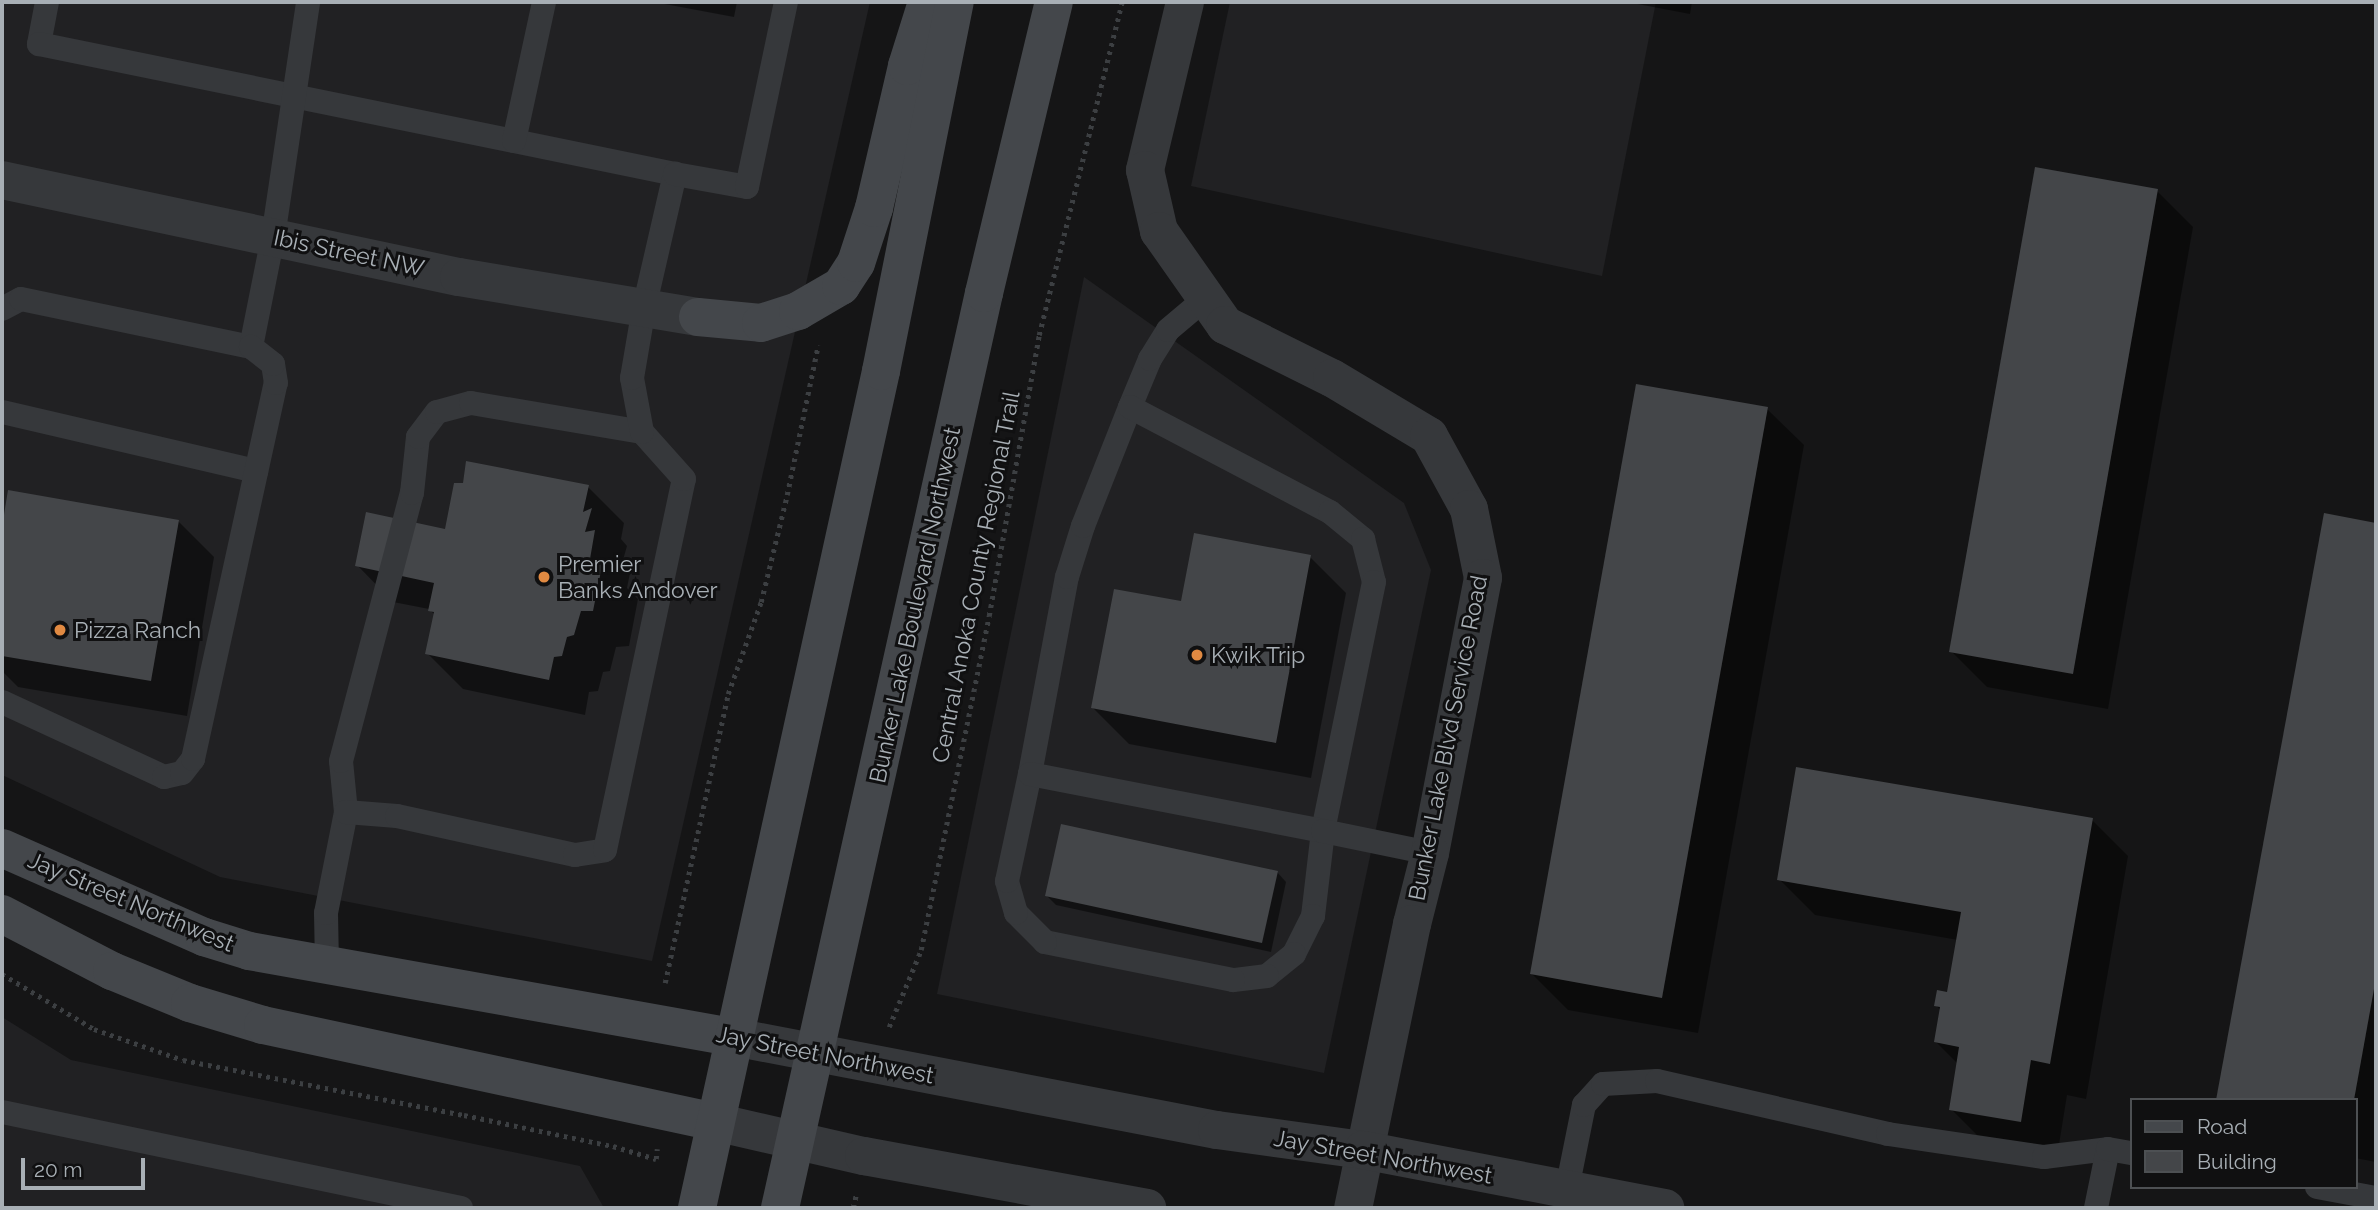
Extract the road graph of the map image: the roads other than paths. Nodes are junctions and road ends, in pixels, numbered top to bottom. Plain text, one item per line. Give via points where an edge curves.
1 (47, 2) edge
2 (308, 2) edge
3 (540, 2) edge
4 (786, 2) edge
5 (927, 2) edge
6 (955, 2) edge
7 (1054, 2) edge
8 (1185, 2) edge
9 (293, 99) junction
10 (514, 141) junction
11 (675, 174) junction
12 (2, 180) edge
13 (273, 237) junction
14 (1206, 298) junction
15 (644, 308) junction
16 (2, 309) edge
17 (698, 317) joint
18 (251, 347) junction
19 (1130, 407) junction
20 (2, 412) edge
21 (642, 432) junction
22 (256, 471) junction
23 (2, 702) edge
24 (1030, 774) junction
25 (345, 812) junction
26 (1323, 831) junction
27 (2, 848) edge
28 (1430, 853) junction
29 (2, 914) edge
30 (327, 965) junction
31 (734, 1037) junction
32 (817, 1050) junction
33 (2, 1112) edge
34 (715, 1122) junction
35 (794, 1139) junction
36 (1363, 1150) junction
37 (2120, 1151) edge
38 (1567, 1189) junction
39 (2329, 1189) edge
40 (2376, 1198) edge
41 (461, 1208) edge
42 (698, 1208) edge
43 (780, 1208) edge
44 (1147, 1208) edge
45 (1353, 1208) edge
46 (1665, 1208) edge
47 (2096, 1208) edge

1 - 9 lane via 39,44
2 - 9 lane
3 - 10 lane
4 - 11 lane via 747,187
5 - 17 main road via 906,66 874,208 856,264 841,286 798,311 761,323
6 - 31 main road via 881,371
7 - 32 main road, Bunker Lake Boulevard Northwest via 984,293
8 - 14 street, Bunker Lake Blvd Service Road via 1145,170 1159,231
9 - 10 lane
9 - 13 lane
10 - 11 lane
11 - 15 lane
12 - 13 street, Ibis Street NW
13 - 15 street, Ibis Street NW via 459,277
13 - 18 lane
14 - 19 lane via 1168,330
14 - 28 street, Bunker Lake Blvd Service Road via 1225,326 1332,378 1429,436 1469,509 1483,578
15 - 17 street, Ibis Street NW
15 - 21 lane via 632,378
16 - 18 lane via 21,299
18 - 22 lane via 274,364 276,383
19 - 24 lane via 1067,577
19 - 26 lane via 1329,512 1363,539 1374,582
20 - 22 lane
21 - 25 lane via 471,403 437,412 418,437 412,493 341,761
21 - 25 lane via 684,480 605,850 575,855 397,816
22 - 23 lane via 192,759 182,773 164,777
24 - 26 lane
24 - 26 lane via 1007,881 1016,913 1045,942 1233,980 1268,976 1294,954 1313,916
25 - 30 lane via 326,914
26 - 28 lane
27 - 30 main road, Jay Street Northwest via 204,937 249,951
28 - 36 street, Bunker Lake Blvd Service Road
29 - 34 main road via 112,971 190,1003 263,1025
30 - 31 main road, Jay Street Northwest
31 - 32 street, Jay Street Northwest
31 - 34 main road
32 - 35 main road, Bunker Lake Boulevard Northwest
32 - 36 street, Jay Street Northwest via 873,1065 1217,1130
33 - 41 lane
34 - 35 street
34 - 42 main road
35 - 43 main road, Bunker Lake Boulevard Northwest
35 - 44 street
36 - 38 street, Jay Street Northwest
36 - 45 street, Bunker Lake Blvd Service Road
37 - 38 lane via 2044,1157 1888,1134 1657,1081 1602,1084 1584,1105
37 - 47 lane
38 - 46 street, Jay Street Northwest
39 - 40 lane

